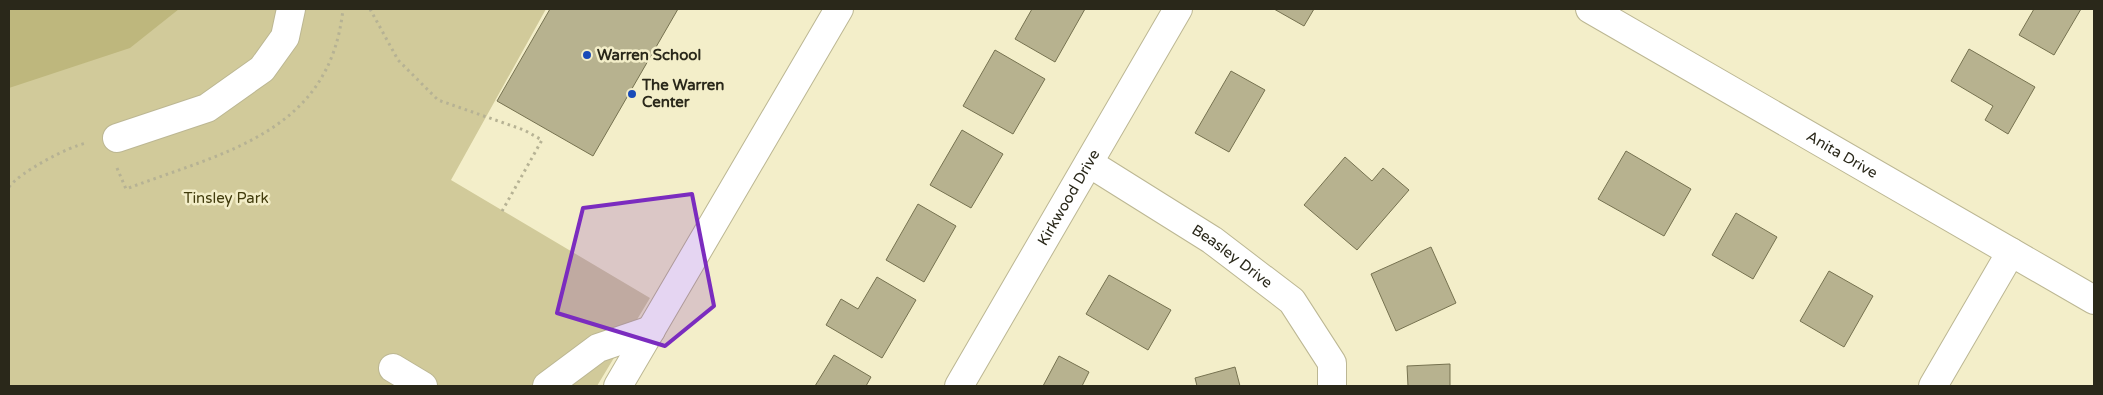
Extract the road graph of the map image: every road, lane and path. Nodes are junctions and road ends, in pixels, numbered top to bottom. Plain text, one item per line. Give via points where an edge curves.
1 (291, 9) edge
2 (370, 9) edge
3 (839, 9) edge
4 (1178, 9) edge
5 (1590, 9) edge
6 (117, 138) joint
7 (1089, 163) junction
8 (9, 187) edge
9 (501, 213) dead end
10 (2011, 252) junction
11 (2094, 300) edge
12 (651, 330) junction
13 (393, 368) dead end
14 (423, 386) edge
15 (547, 386) edge
16 (618, 386) edge
17 (959, 386) edge
18 (1332, 386) edge
19 (1934, 386) edge

1 - 6 street via 285,37 262,69 207,108
2 - 9 path via 398,60 438,100 524,130 542,140
3 - 12 street
4 - 7 street, Kirkwood Drive
5 - 10 street, Anita Drive
6 - 8 path via 78,145 39,165
7 - 17 street, Kirkwood Drive
7 - 18 street, Beasley Drive via 1212,240 1292,301 1332,363
10 - 11 street, Anita Drive
10 - 19 street
12 - 15 street via 598,348
12 - 16 street
13 - 14 street

